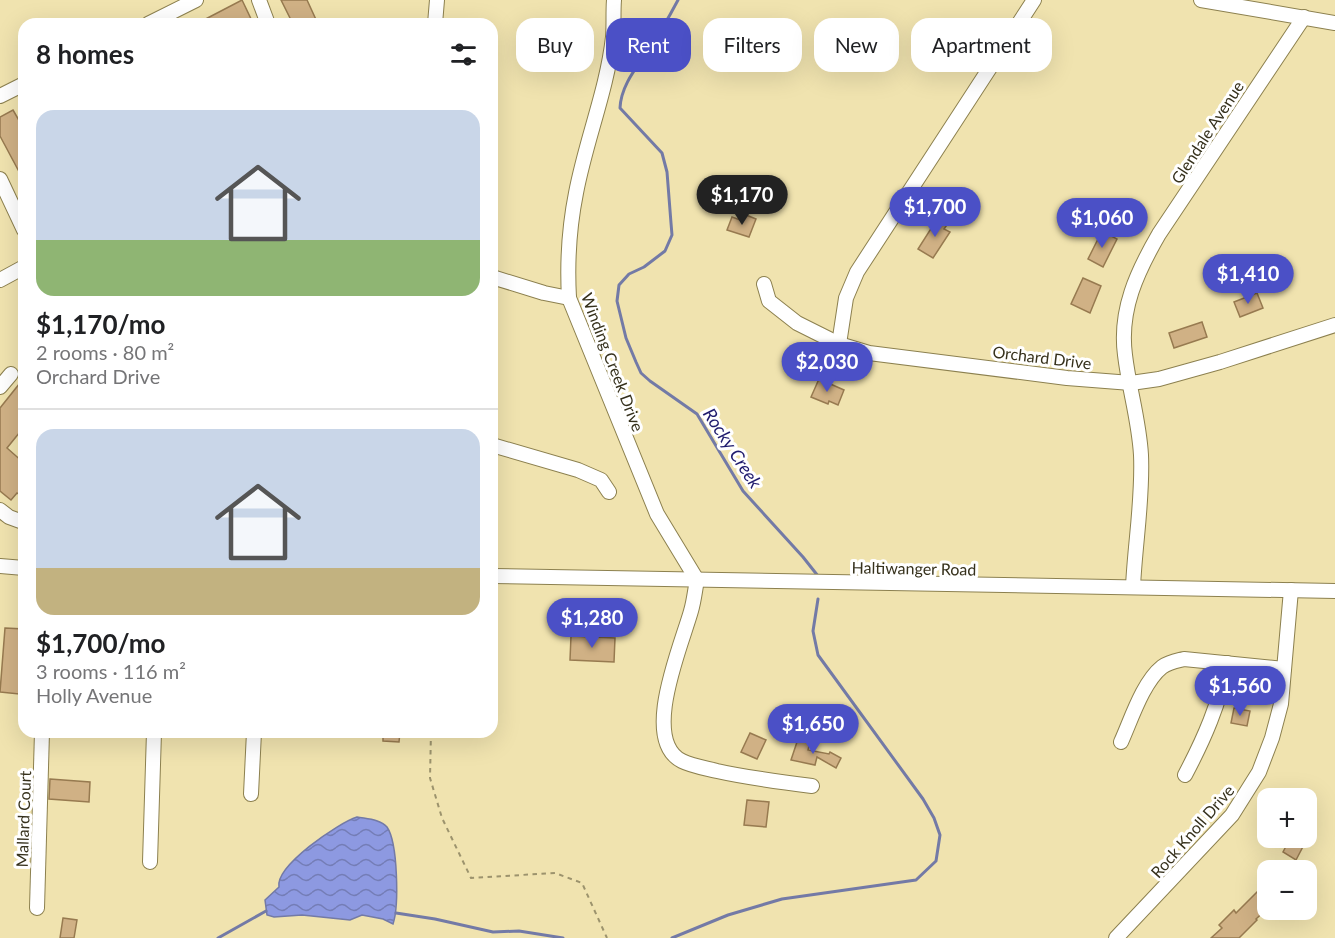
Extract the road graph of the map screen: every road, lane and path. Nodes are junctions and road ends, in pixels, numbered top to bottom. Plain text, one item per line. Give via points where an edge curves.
1 (196, 0) edge
2 (259, 0) edge
3 (437, 0) edge
4 (614, 0) edge
5 (1034, 0) edge
6 (1200, 0) edge
7 (1304, 17) junction
8 (160, 18) edge
9 (266, 18) edge
10 (436, 18) edge
11 (1335, 23) edge
12 (18, 87) edge
13 (0, 96) edge
14 (0, 179) edge
15 (18, 217) edge
16 (18, 270) edge
17 (498, 279) edge
18 (0, 280) edge
19 (764, 284) dead end
20 (569, 298) junction
21 (1335, 325) edge
22 (838, 344) junction
23 (11, 374) dead end
24 (1131, 383) junction
25 (0, 387) edge
26 (498, 447) edge
27 (609, 492) dead end
28 (0, 510) edge
29 (18, 519) edge
30 (0, 566) edge
31 (18, 568) edge
32 (498, 576) edge
33 (697, 580) junction
34 (1132, 588) junction
35 (1291, 590) junction
36 (1335, 591) edge
37 (1227, 663) junction
38 (1284, 669) junction
39 (42, 738) edge
40 (154, 738) edge
41 (254, 738) edge
42 (431, 738) edge
43 (1121, 742) dead end
44 (1185, 775) dead end
45 (812, 786) dead end
46 (251, 794) dead end
47 (150, 862) dead end
48 (37, 908) dead end
49 (607, 938) edge
50 (1116, 938) edge

1 - 8 street
2 - 9 street
3 - 10 street
4 - 20 street, Winding Creek Drive via 607,70 570,226
5 - 22 street via 857,272 846,298
6 - 7 street
7 - 11 street
7 - 24 street, Glendale Avenue via 1142,264 1130,293 1125,321 1125,355
12 - 13 street
14 - 15 street
16 - 18 street
17 - 20 street
19 - 22 street, Orchard Drive via 769,302 797,323
20 - 33 street, Winding Creek Drive via 657,514
21 - 24 street, Orchard Drive via 1220,363
22 - 24 street, Orchard Drive via 916,360
23 - 25 street
24 - 34 street, Glendale Avenue via 1141,455
26 - 27 street via 578,470 601,480
28 - 29 street
30 - 31 street
32 - 33 street, Haltiwanger Road
33 - 34 street, Haltiwanger Road
33 - 45 street via 665,705 665,742 673,755 690,764 739,776
34 - 35 street, Haltiwanger Road
35 - 36 street, Haltiwanger Road
35 - 38 street, Rock Knoll Drive
37 - 38 street
37 - 43 street via 1184,659 1160,669 1144,691
37 - 44 street via 1215,711
38 - 50 street, Rock Knoll Drive via 1281,704 1272,738 1245,795 1210,839
39 - 48 street, Mallard Court
40 - 47 street
41 - 46 street
42 - 49 path via 430,778 442,818 471,878 555,873 582,883

